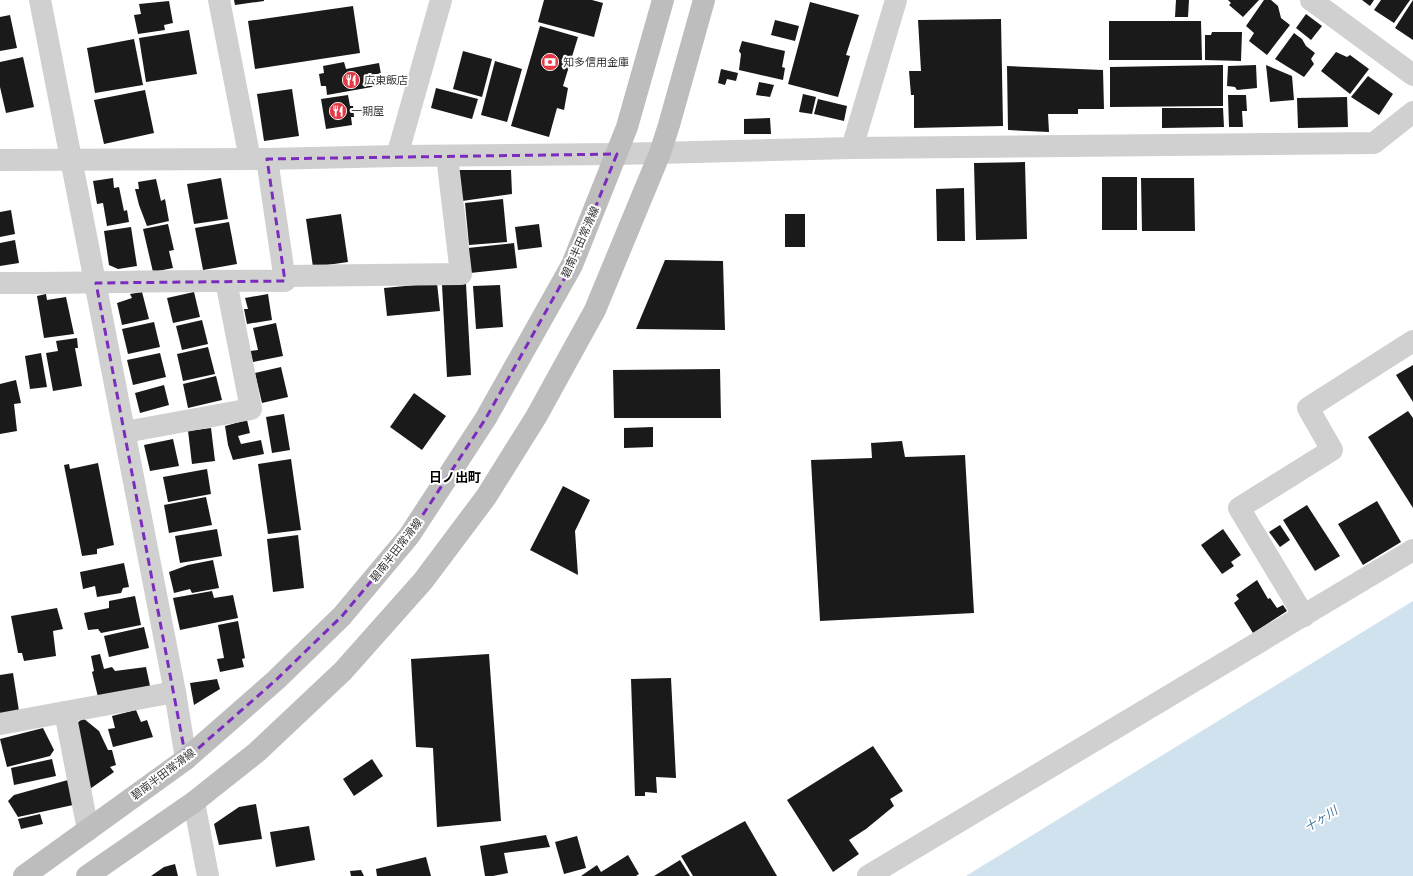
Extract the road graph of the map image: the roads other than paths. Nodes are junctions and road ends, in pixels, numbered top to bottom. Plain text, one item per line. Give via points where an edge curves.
1 (40, 0) edge
2 (219, 0) edge
3 (441, 0) edge
4 (663, 0) edge
5 (704, 0) edge
6 (896, 0) edge
7 (1311, 0) edge
8 (1413, 75) edge
9 (1413, 112) edge
10 (852, 148) junction
11 (660, 152) junction
12 (617, 154) junction
13 (397, 156) junction
14 (447, 156) junction
15 (259, 159) junction
16 (0, 160) edge
17 (71, 160) junction
18 (284, 276) junction
19 (226, 280) junction
20 (0, 283) edge
21 (96, 283) junction
22 (1413, 341) edge
23 (124, 432) junction
24 (1413, 550) edge
25 (1304, 616) junction
26 (175, 692) junction
27 (65, 712) junction
28 (0, 724) edge
29 (186, 759) junction
30 (194, 802) junction
31 (88, 830) junction
32 (24, 876) edge
33 (87, 876) edge
34 (208, 876) edge
35 (868, 876) edge

1 - 17 street
2 - 15 street
3 - 13 street
4 - 12 main road, 碧南半田常滑線
5 - 11 main road
6 - 10 street
7 - 8 street
9 - 10 street via 1374,143
10 - 11 street
11 - 12 street
11 - 30 main road via 595,310 536,417 486,497 423,581 343,671 257,752
12 - 14 street
12 - 29 main road, 碧南半田常滑線 via 572,265 486,418 409,536 342,616 276,680
13 - 14 street
13 - 15 street
14 - 18 street via 462,274
15 - 17 street
15 - 18 street
16 - 17 street
17 - 21 street
18 - 19 street via 285,281
19 - 21 street
19 - 23 street via 251,409
20 - 21 street
21 - 23 street
22 - 25 street via 1308,408 1332,450 1239,508
23 - 26 street
24 - 25 street
25 - 35 street
26 - 27 street
26 - 29 street
27 - 28 street
27 - 31 street
29 - 31 main road, 碧南半田常滑線
30 - 33 main road
30 - 34 street
31 - 32 main road, 碧南半田常滑線

